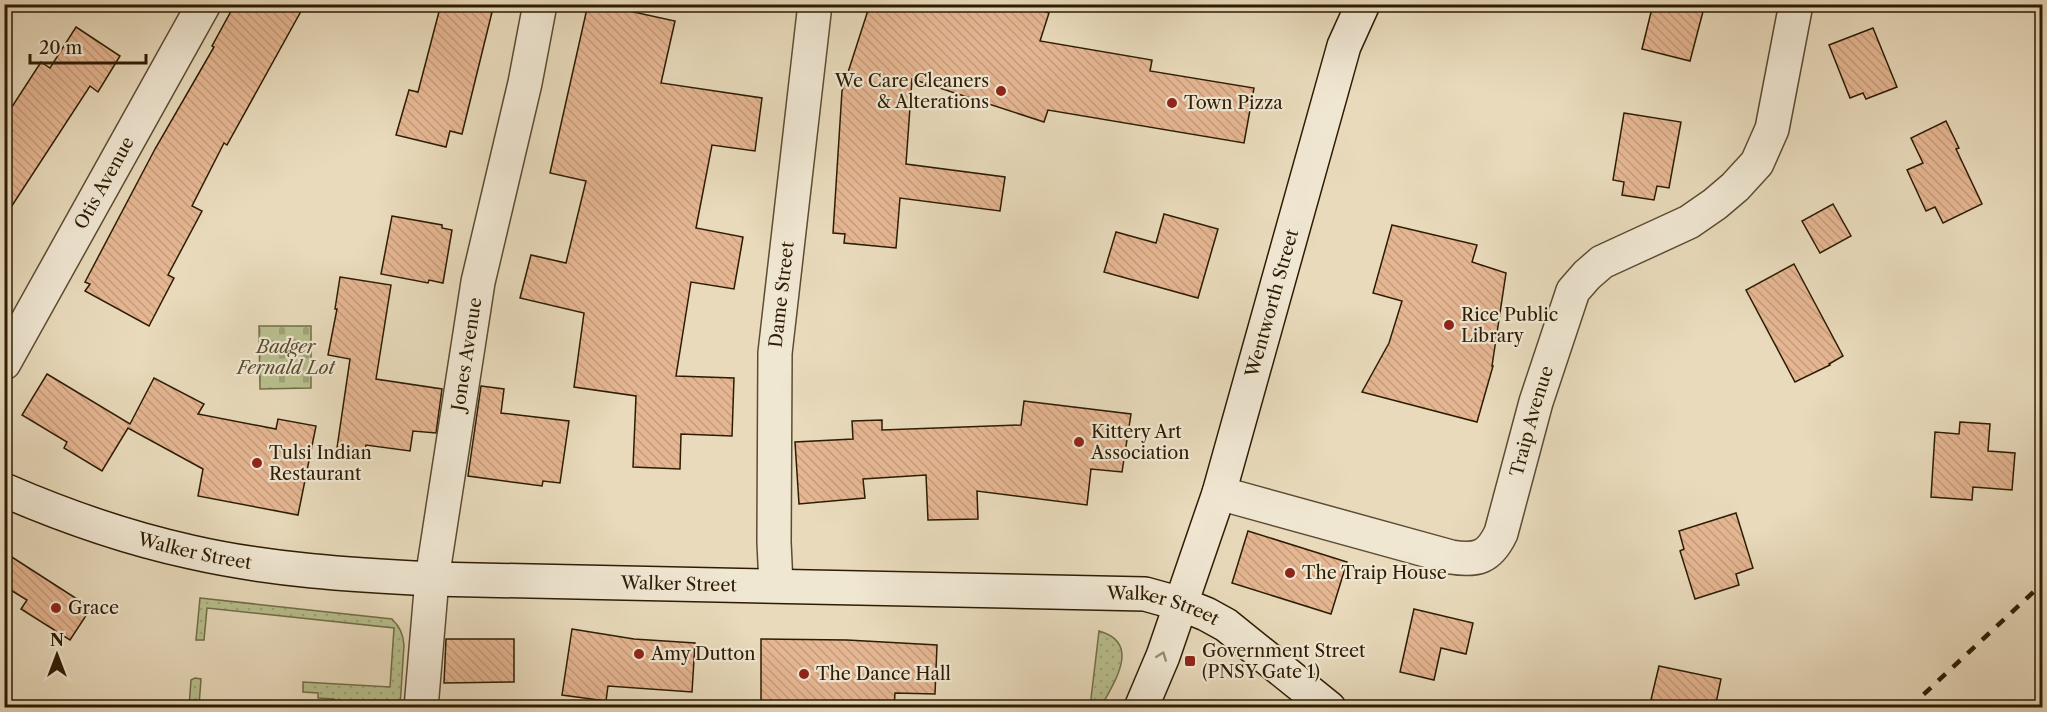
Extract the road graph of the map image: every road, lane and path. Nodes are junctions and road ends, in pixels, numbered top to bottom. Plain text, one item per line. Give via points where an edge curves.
1 (204, 4) edge
2 (540, 4) edge
3 (815, 4) edge
4 (1364, 4) edge
5 (1796, 4) edge
6 (4, 363) edge
7 (4, 490) edge
8 (1219, 493) junction
9 (432, 579) junction
10 (776, 585) junction
11 (1181, 604) junction
12 (421, 708) edge
13 (1141, 708) edge
14 (1329, 708) edge

1 - 6 street, Otis Avenue
2 - 9 street, Jones Avenue via 478,282
3 - 10 street, Dame Street via 775,353
4 - 8 street, Wentworth Street via 1344,46
5 - 8 street, Traip Avenue via 1772,129 1757,163 1715,204 1689,222 1602,262 1573,291 1536,402 1501,533 1491,550 1466,560 1451,557
7 - 9 street, Walker Street via 113,531 192,552 307,570
8 - 11 street, Wentworth Street
9 - 10 street, Walker Street
9 - 12 street, Jones Avenue
10 - 11 street, Walker Street via 1145,594
13 -> 11 street, Wentworth Street
11 - 14 street, Walker Street via 1226,626

